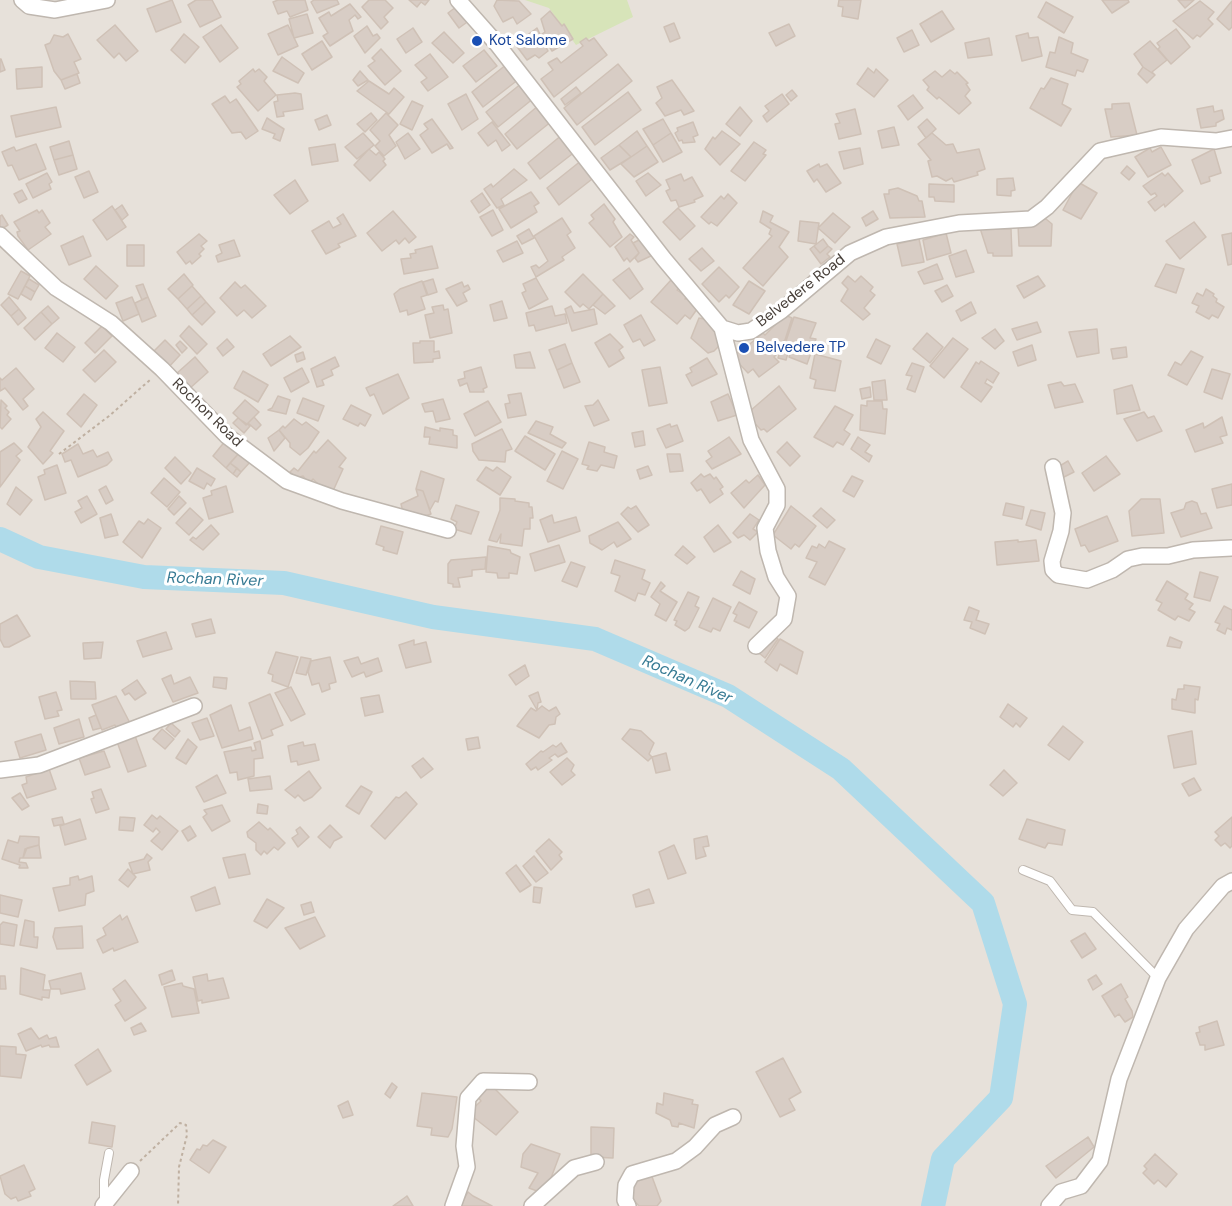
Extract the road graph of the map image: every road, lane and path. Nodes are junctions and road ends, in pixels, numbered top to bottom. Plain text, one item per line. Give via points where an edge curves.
1 (22, 0) edge
2 (107, 0) edge
3 (458, 0) edge
4 (1232, 138) edge
5 (0, 235) edge
6 (722, 328) junction
7 (162, 369) junction
8 (59, 454) dead end
9 (1053, 467) dead end
10 (448, 530) dead end
11 (1232, 548) edge
12 (756, 646) dead end
13 (194, 706) dead end
14 (0, 770) edge
15 (1023, 870) dead end
16 (1232, 881) edge
17 (1158, 978) junction
18 (529, 1082) dead end
19 (733, 1117) dead end
20 (109, 1153) dead end
21 (596, 1162) dead end
22 (131, 1171) joint
23 (104, 1206) edge
24 (178, 1206) edge
25 (453, 1206) edge
26 (532, 1206) edge
27 (628, 1206) edge
28 (1049, 1206) edge

1 - 2 street via 29,6 55,10
3 - 6 street
4 - 6 street, Belvedere Road via 1216,141 1161,137 1101,151 1031,219 959,223 886,237 850,254 751,331 738,333
5 - 7 street, Rochon Road via 56,288 111,323
6 - 12 street via 751,440 777,489 777,505 765,528 773,568 788,596 784,619
7 - 8 path
7 - 10 street, Rochon Road via 227,436 287,481 342,501
9 - 11 street via 1063,513 1052,561 1058,575 1087,580 1135,557
13 - 14 street via 39,765
15 - 17 lane via 1050,880 1072,910 1093,912
16 - 17 street via 1223,886 1186,929
17 - 28 street via 1119,1079 1100,1161 1081,1186 1061,1192
18 - 25 street via 483,1081 468,1098 464,1138 467,1167
19 - 27 street via 716,1125 675,1161 633,1174 626,1185
20 - 23 lane
21 - 26 street via 574,1168
22 - 23 street
22 - 24 path via 180,1123 186,1125

